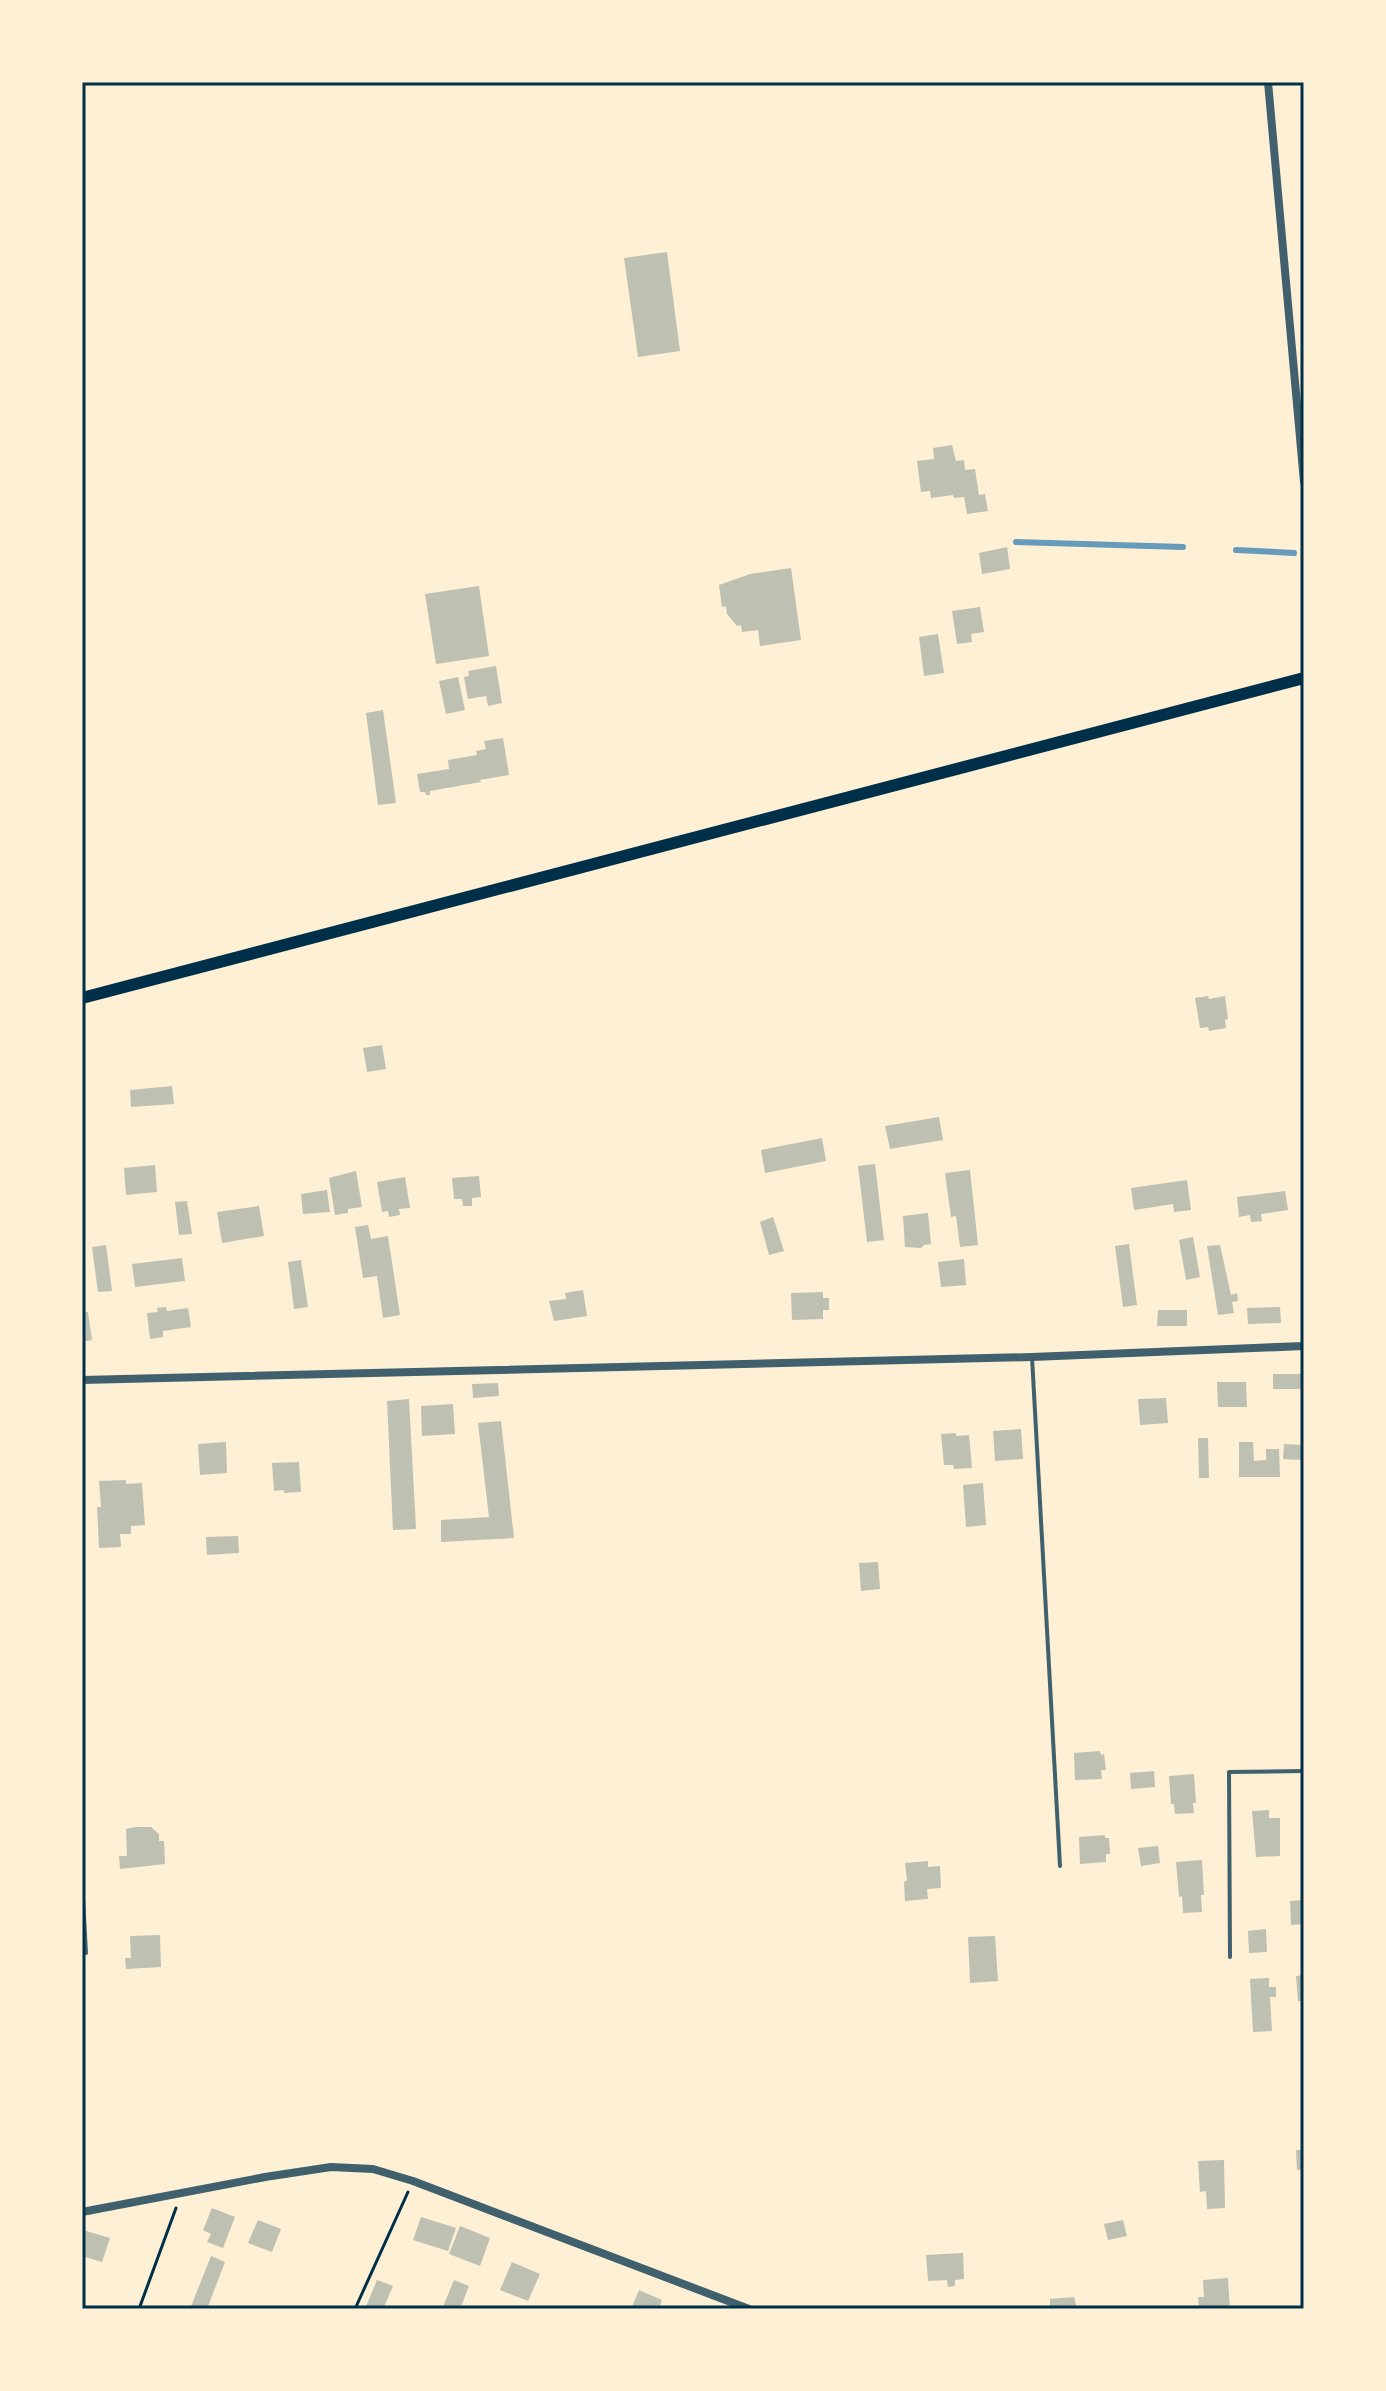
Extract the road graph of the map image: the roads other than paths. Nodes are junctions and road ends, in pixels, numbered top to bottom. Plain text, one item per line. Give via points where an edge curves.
1 (1268, 82) edge
2 (1304, 482) edge
3 (1304, 678) edge
4 (82, 998) edge
5 (1304, 1346) edge
6 (1032, 1357) junction
7 (82, 1380) edge
8 (1304, 1771) edge
9 (1060, 1866) dead end
10 (82, 1880) edge
11 (86, 1953) dead end
12 (1230, 1957) dead end
13 (82, 2212) edge
14 (749, 2309) edge

1 - 2 street
3 - 4 main road
5 - 6 street
6 - 7 street
6 - 9 lane
8 - 12 lane via 1229,1772
10 - 11 lane
13 - 14 street via 331,2167 373,2169

